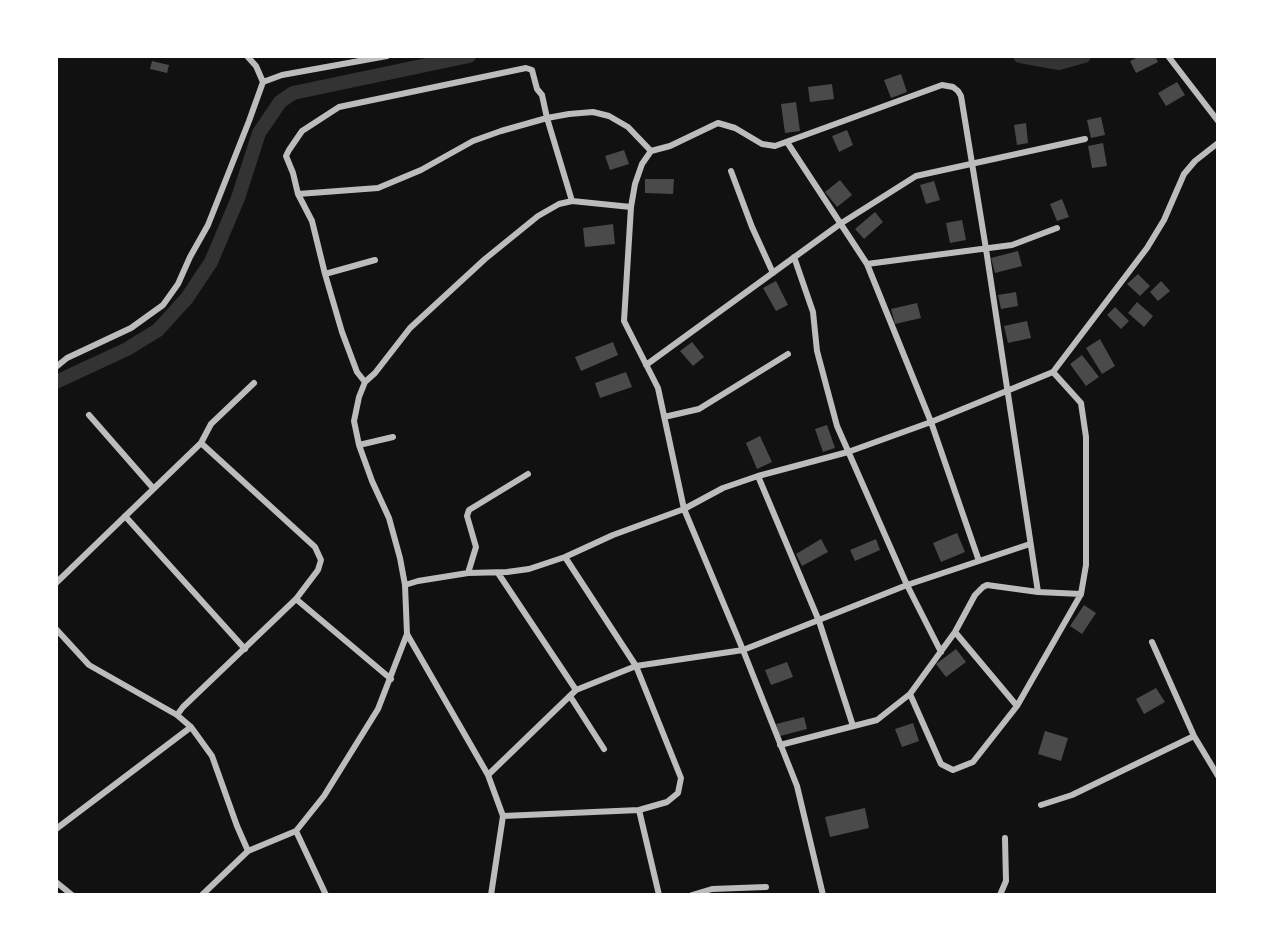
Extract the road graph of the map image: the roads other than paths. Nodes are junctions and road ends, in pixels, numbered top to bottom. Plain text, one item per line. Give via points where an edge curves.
1 (247, 56) edge
2 (387, 56) edge
3 (1168, 56) edge
4 (263, 82) junction
5 (547, 118) junction
6 (1218, 121) edge
7 (1085, 139) dead end
8 (787, 142) junction
9 (1218, 143) edge
10 (651, 151) junction
11 (972, 165) junction
12 (731, 171) dead end
13 (298, 194) junction
14 (572, 201) junction
15 (631, 207) junction
16 (840, 224) junction
17 (1057, 228) dead end
18 (986, 249) junction
19 (794, 257) junction
20 (375, 260) dead end
21 (867, 264) junction
22 (773, 273) junction
23 (325, 274) junction
24 (788, 354) dead end
25 (646, 365) junction
26 (56, 367) edge
27 (1053, 372) junction
28 (365, 382) junction
29 (254, 383) dead end
30 (1007, 391) junction
31 (89, 415) dead end
32 (664, 417) junction
33 (931, 422) junction
34 (393, 437) dead end
35 (201, 443) junction
36 (359, 445) junction
37 (848, 452) junction
38 (528, 474) dead end
39 (758, 476) junction
40 (153, 488) junction
41 (684, 509) junction
42 (125, 516) junction
43 (1030, 544) junction
44 (565, 557) junction
45 (979, 561) junction
46 (468, 573) junction
47 (498, 573) junction
48 (56, 583) edge
49 (405, 585) junction
50 (907, 585) junction
51 (1038, 592) junction
52 (1081, 594) junction
53 (296, 599) junction
54 (819, 621) junction
55 (56, 629) edge
56 (955, 632) junction
57 (407, 634) junction
58 (1152, 642) dead end
59 (245, 649) junction
60 (743, 650) junction
61 (941, 652) junction
62 (636, 666) junction
63 (391, 679) junction
64 (573, 693) junction
65 (910, 694) junction
66 (1017, 706) junction
67 (177, 715) junction
68 (853, 726) junction
69 (191, 727) junction
70 (1194, 736) junction
71 (780, 745) junction
72 (604, 749) dead end
73 (488, 775) junction
74 (1218, 776) edge
75 (1041, 805) dead end
76 (639, 810) junction
77 (503, 816) junction
78 (56, 829) edge
79 (296, 831) junction
80 (1005, 838) dead end
81 (248, 851) junction
82 (56, 882) edge
83 (766, 887) dead end
84 (72, 895) edge
85 (202, 895) edge
86 (326, 895) edge
87 (491, 895) edge
88 (659, 895) edge
89 (692, 895) edge
90 (823, 895) edge
91 (1000, 895) edge

1 - 4 street
2 - 4 street
3 - 6 street
4 - 26 street via 208,225 163,305
5 - 10 street via 593,112 609,116
5 - 13 street via 473,141 378,188
5 - 13 street via 532,70 526,68 339,107 302,131 286,156
5 - 14 street
7 - 11 street
8 - 10 street via 762,144 718,123
8 - 11 street via 942,85 961,96
8 - 16 street
9 - 27 street via 1184,174 1147,248
10 - 15 street via 642,164
11 - 16 street via 916,176
11 - 18 street
12 - 22 street
13 - 23 street via 312,221
14 - 15 street
14 - 28 street via 538,216 485,259 410,328
15 - 25 street via 624,321
16 - 19 street
16 - 21 street
17 - 18 street
18 - 21 street
18 - 30 street
19 - 22 street
19 - 37 street
20 - 23 street
21 - 33 street
22 - 25 street
23 - 28 street via 351,358
24 - 32 street via 699,409
25 - 32 street
27 - 30 street
27 - 52 street via 1081,403 1086,437 1086,565
28 - 36 street via 354,421
29 - 35 street via 211,424
30 - 33 street
30 - 43 street
31 - 40 street
32 - 41 street
33 - 37 street
33 - 45 street
34 - 36 street
35 - 40 street
35 - 53 street via 315,547 321,560 318,570
36 - 49 street via 389,518
37 - 39 street
37 - 50 street
38 - 46 street via 469,510 476,547
39 - 41 street
39 - 54 street
40 - 42 street
41 - 44 street
41 - 60 street
42 - 48 street
42 - 59 street
43 - 45 street
43 - 51 street
44 - 47 street
44 - 62 street
45 - 50 street
46 - 47 street
46 - 49 street
47 - 64 street
49 - 57 street
50 - 54 street
50 - 61 street
51 - 52 street
51 - 56 street via 987,585 975,595
52 - 66 street
53 - 59 street
53 - 63 street
54 - 60 street
54 - 68 street
55 - 67 street via 89,665
56 - 61 street
56 - 66 street
57 - 63 street
57 - 73 street
58 - 70 street
59 - 67 street
60 - 62 street
60 - 71 street
61 - 65 street
62 - 64 street
62 - 76 street via 681,778 678,793 667,802
63 - 79 street via 324,796
64 - 72 street
64 - 73 street
65 - 66 street via 941,764 953,770 973,762
65 - 68 street via 877,720
67 - 69 street
68 - 71 street
69 - 78 street
69 - 81 street via 212,756
70 - 74 street
70 - 75 street
71 - 90 street via 797,786
73 - 77 street
76 - 77 street
76 - 88 street
77 - 87 street
79 - 81 street
79 - 86 street
80 - 91 street via 1006,881
81 - 85 street
82 - 84 street
83 - 89 street

